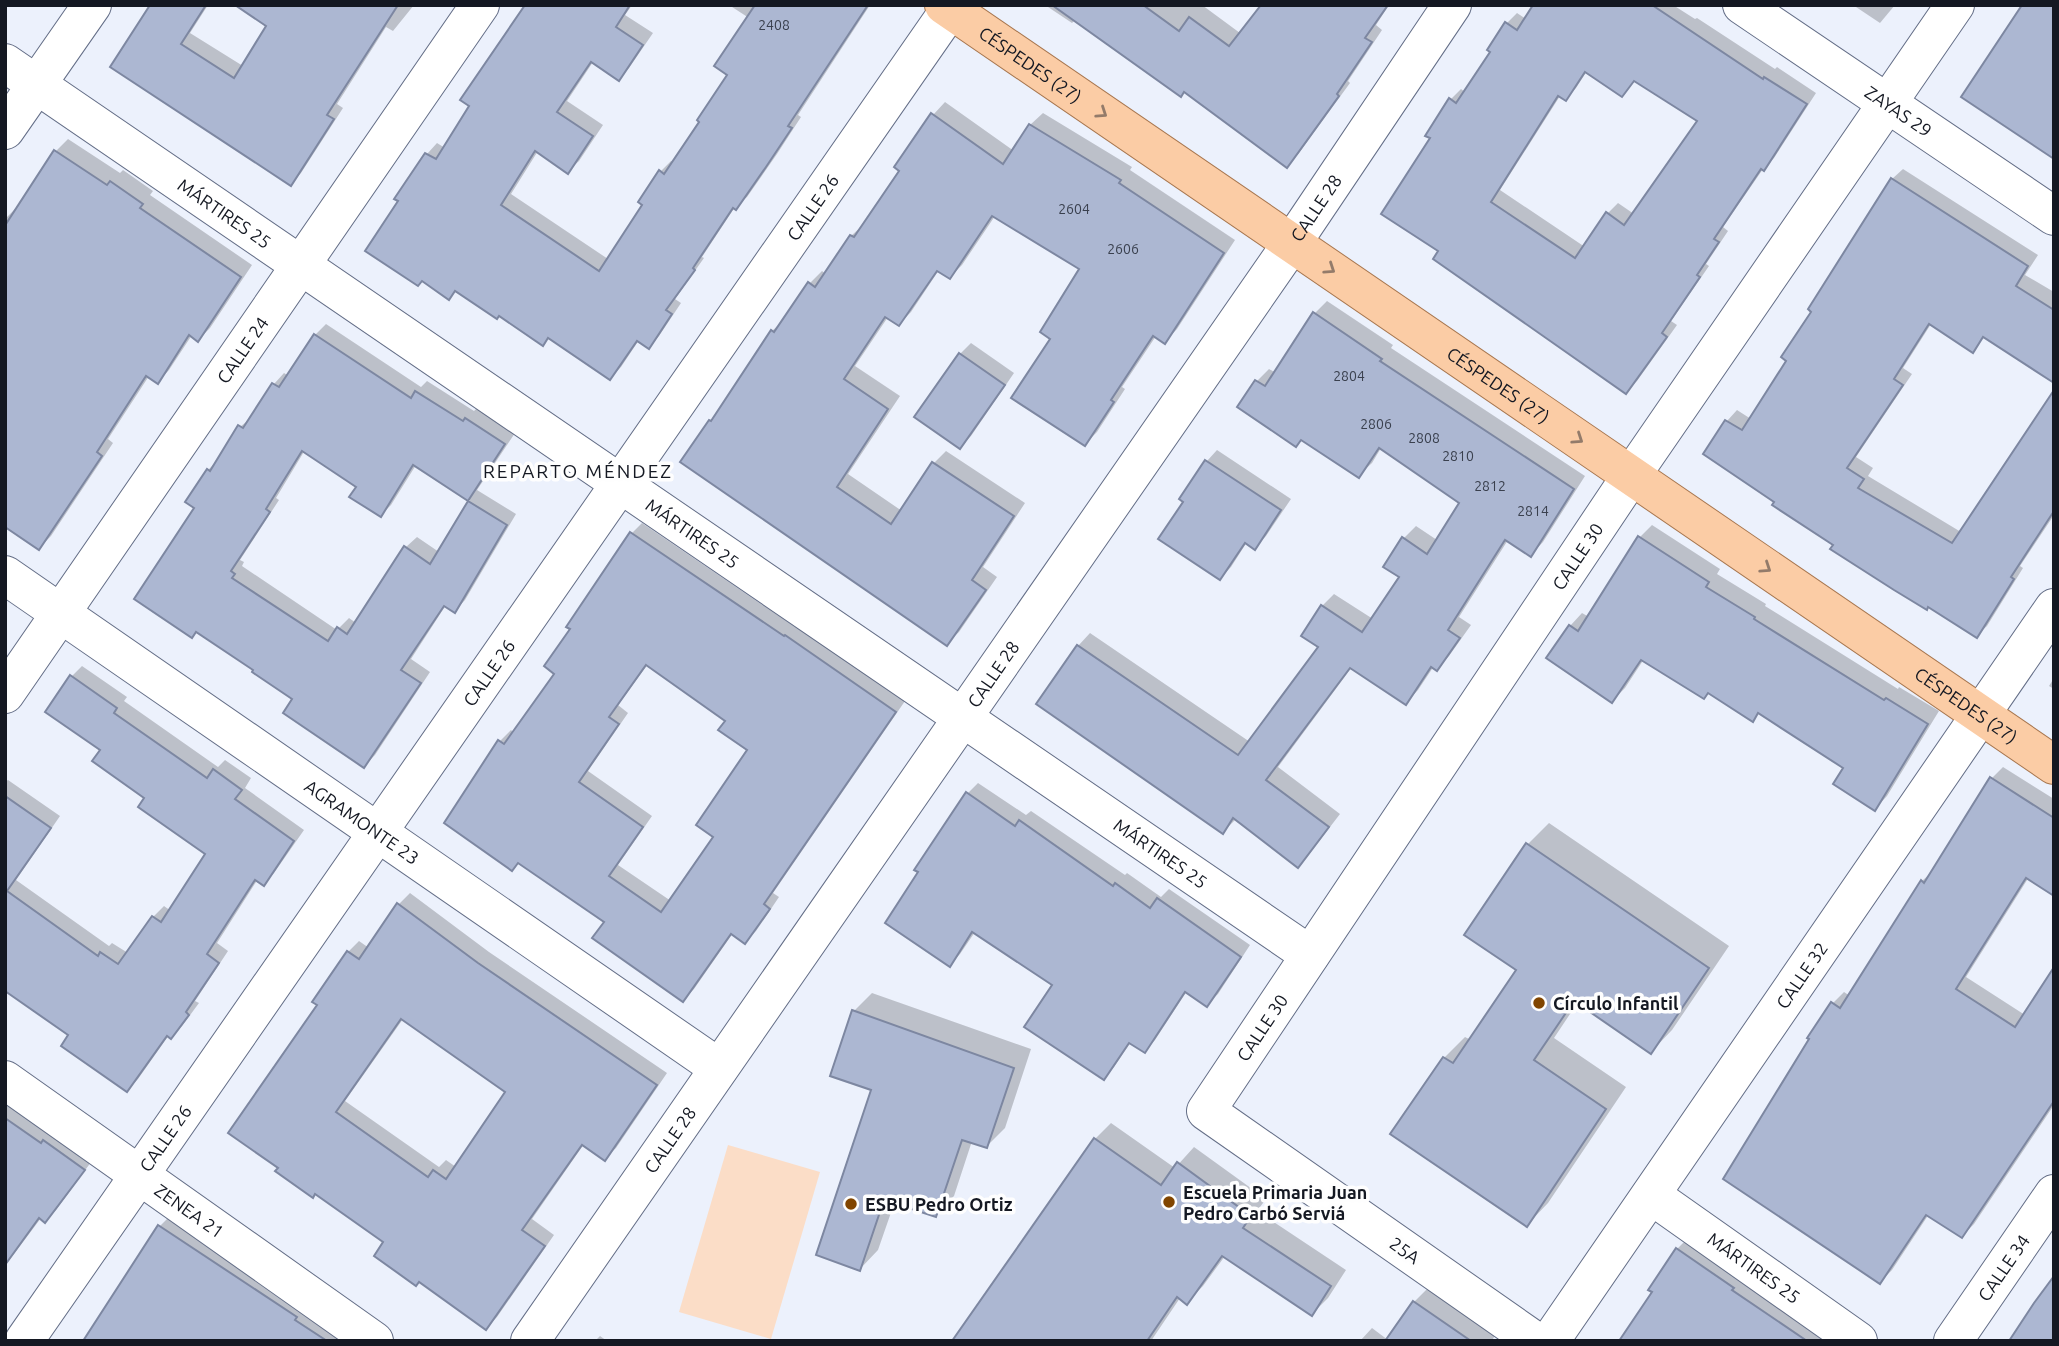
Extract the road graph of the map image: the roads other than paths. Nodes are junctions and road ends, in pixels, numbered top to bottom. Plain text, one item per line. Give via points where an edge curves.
1 (92, 5) edge
2 (480, 5) edge
3 (1452, 5) edge
4 (1742, 5) edge
5 (1955, 5) edge
6 (949, 7) edge
7 (5, 63) edge
8 (37, 85) junction
9 (1887, 103) junction
10 (5, 130) edge
11 (2054, 216) edge
12 (1292, 243) junction
13 (301, 265) junction
14 (1631, 476) junction
15 (620, 484) junction
16 (5, 575) edge
17 (2054, 608) edge
18 (61, 613) junction
19 (5, 694) edge
20 (1980, 715) junction
21 (962, 718) junction
22 (2054, 765) edge
23 (378, 832) junction
24 (1310, 956) junction
25 (719, 1068) junction
26 (5, 1080) edge
27 (1206, 1111) joint
28 (139, 1175) junction
29 (2054, 1194) edge
30 (1651, 1195) junction
31 (24, 1341) edge
32 (374, 1341) edge
33 (530, 1341) edge
34 (1535, 1341) edge
35 (1550, 1341) edge
36 (1858, 1341) edge
37 (1953, 1341) edge

1 - 8 street
2 - 13 street, CALLE 24
3 - 12 street, CALLE 28
4 - 9 street, ZAYAS 29
5 - 9 street, CALLE 30
6 -> 12 main road, CÉSPEDES (27)
6 - 15 street, CALLE 26
7 - 8 street, MÁRTIRES 25
8 - 10 street
8 - 13 street, MÁRTIRES 25
9 - 11 street, ZAYAS 29
9 - 14 street, CALLE 30
12 -> 14 main road, CÉSPEDES (27)
12 - 21 street, CALLE 28
13 - 15 street, MÁRTIRES 25
13 - 18 street, CALLE 24
14 -> 20 main road, CÉSPEDES (27)
14 - 24 street, CALLE 30
15 - 21 street, MÁRTIRES 25
15 - 23 street, CALLE 26
16 - 18 street, AGRAMONTE 23
17 - 20 street, CALLE 32
18 - 19 street, CALLE 24
18 - 23 street, AGRAMONTE 23
20 - 22 main road, CÉSPEDES (27)
20 - 30 street, CALLE 32
21 - 24 street, MÁRTIRES 25
21 - 25 street, CALLE 28
23 - 25 street, AGRAMONTE 23
23 - 28 street, CALLE 26
24 - 27 street, CALLE 30
25 - 33 street, CALLE 28
26 - 28 street, ZENEA 21
27 - 34 street, 25A
28 - 31 street, CALLE 26
28 - 32 street, ZENEA 21
29 - 37 street, CALLE 34
30 - 35 street, CALLE 32
30 - 36 street, MÁRTIRES 25

